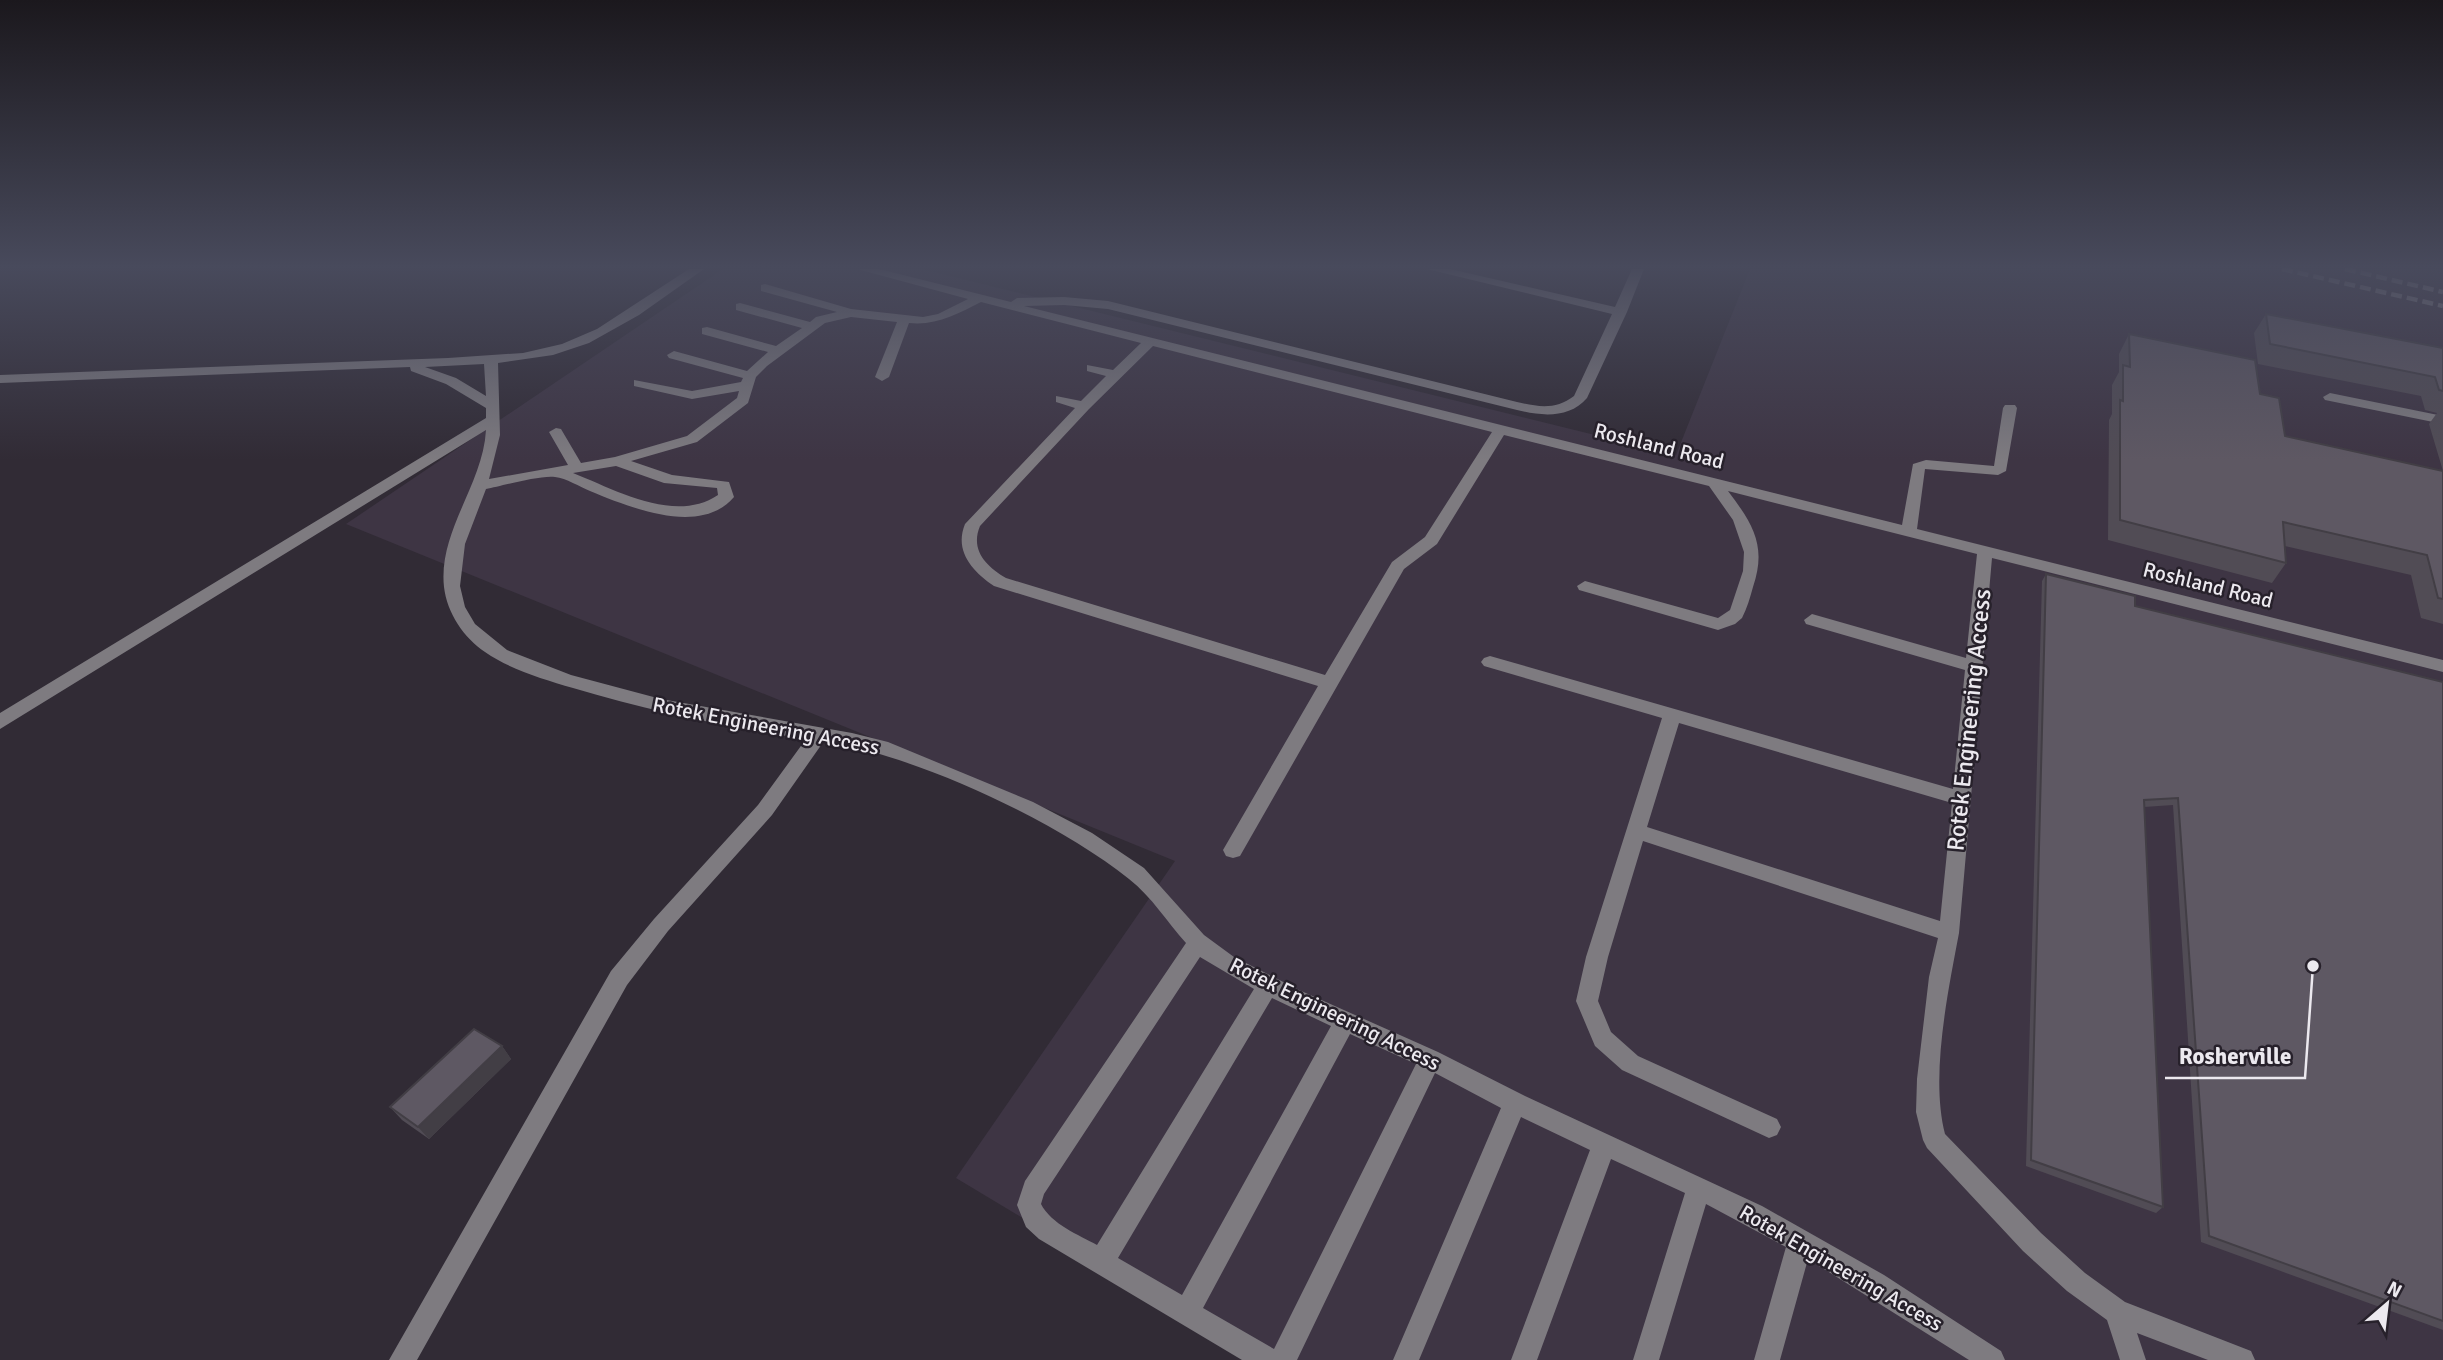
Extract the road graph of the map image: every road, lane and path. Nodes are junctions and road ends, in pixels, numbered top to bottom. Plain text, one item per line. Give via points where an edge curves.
1 (599, 332) edge
2 (713, 332) edge
3 (802, 332) edge
4 (899, 332) edge
5 (1115, 332) edge
6 (1220, 332) edge
7 (1611, 332) edge
8 (1150, 341) junction
9 (778, 351) junction
10 (674, 355) dead end
11 (491, 359) junction
12 (399, 363) junction
13 (1092, 368) dead end
14 (1116, 375) junction
15 (882, 377) dead end
16 (0, 380) edge
17 (749, 380) junction
18 (639, 383) dead end
19 (2330, 397) dead end
20 (1060, 399) dead end
21 (1084, 406) junction
22 (2010, 408) dead end
23 (492, 412) junction
24 (2443, 419) edge
25 (1068, 424) junction
26 (1087, 428) dead end
27 (1501, 428) junction
28 (556, 432) dead end
29 (617, 461) junction
30 (577, 469) junction
31 (559, 473) junction
32 (670, 479) junction
33 (1713, 482) junction
34 (478, 486) junction
35 (667, 510) junction
36 (1909, 531) junction
37 (1985, 551) junction
38 (1585, 586) dead end
39 (1812, 620) dead end
40 (1490, 662) dead end
41 (1974, 666) junction
42 (2443, 666) edge
43 (1329, 683) junction
44 (1672, 715) junction
45 (0, 722) edge
46 (819, 734) junction
47 (1961, 798) junction
48 (1636, 831) junction
49 (1233, 850) dead end
50 (1949, 933) junction
51 (1198, 943) junction
52 (1268, 985) junction
53 (1345, 1022) junction
54 (1430, 1059) junction
55 (1515, 1103) junction
56 (1769, 1127) dead end
57 (1604, 1145) junction
58 (1698, 1189) junction
59 (1800, 1242) junction
60 (1101, 1261) junction
61 (1187, 1312) junction
62 (2117, 1312) junction
63 (401, 1360) edge
64 (1267, 1360) edge
65 (1283, 1360) edge
66 (1406, 1360) edge
67 (1524, 1360) edge
68 (1646, 1360) edge
69 (1767, 1360) edge
70 (1992, 1360) edge
71 (2133, 1360) edge
72 (2242, 1360) edge

1 - 11 street via 550,351
2 - 9 street
3 - 9 street
4 - 15 street
5 - 8 street, Roshland Road
6 - 7 street via 1539,411 1561,409 1580,398
8 - 14 street
8 - 27 street, Roshland Road
9 - 17 street
10 - 17 street
11 - 12 street
11 - 23 street, Rotek Engineering Access
12 - 16 street
12 - 23 street via 451,381
13 - 14 street
14 - 21 street
17 - 18 street via 692,395
17 - 29 street via 743,400 692,439
19 - 24 street
20 - 21 street
21 - 25 street
22 - 36 street via 1998,471 1918,467
23 - 34 street, Rotek Engineering Access via 489,459
23 - 45 street
25 - 26 street
25 - 43 street via 973,524 968,544 980,568 1000,582
27 - 33 street, Roshland Road
27 - 43 street via 1431,540 1398,566
28 - 30 street
29 - 30 street
29 - 32 street
30 - 31 street
31 - 34 street
31 - 35 street
32 - 35 street
32 - 35 street via 724,485 726,497 717,506 693,513
33 - 36 street, Roshland Road
33 - 38 street via 1753,549 1737,615 1729,622 1718,624
34 - 46 street, Rotek Engineering Access via 450,572 451,586 469,628 489,647 534,669 638,701
36 - 37 street, Roshland Road
37 - 41 street, Rotek Engineering Access
37 - 42 street, Roshland Road
39 - 41 street
40 - 44 street
41 - 47 street, Rotek Engineering Access
43 - 49 street
44 - 47 street
44 - 48 street
46 - 51 street, Rotek Engineering Access via 899,752 1066,829 1142,877
46 - 63 street via 765,810 619,978
47 - 50 street, Rotek Engineering Access
48 - 50 street
48 - 56 street via 1587,1001 1603,1039 1630,1063
50 - 62 street, Rotek Engineering Access via 1928,1079 1928,1112 1935,1140 2032,1242
51 - 52 street, Rotek Engineering Access
51 - 60 street via 1039,1180 1029,1205 1048,1230
52 - 53 street, Rotek Engineering Access
52 - 60 street
53 - 54 street, Rotek Engineering Access
53 - 61 street
54 - 55 street, Rotek Engineering Access
54 - 65 street
55 - 57 street, Rotek Engineering Access
55 - 66 street
57 - 58 street, Rotek Engineering Access
57 - 67 street
58 - 59 street, Rotek Engineering Access
58 - 68 street
59 - 69 street
59 - 70 street, Rotek Engineering Access
60 - 61 street
61 - 64 street
62 - 71 street
62 - 72 street, Rotek Engineering Access

